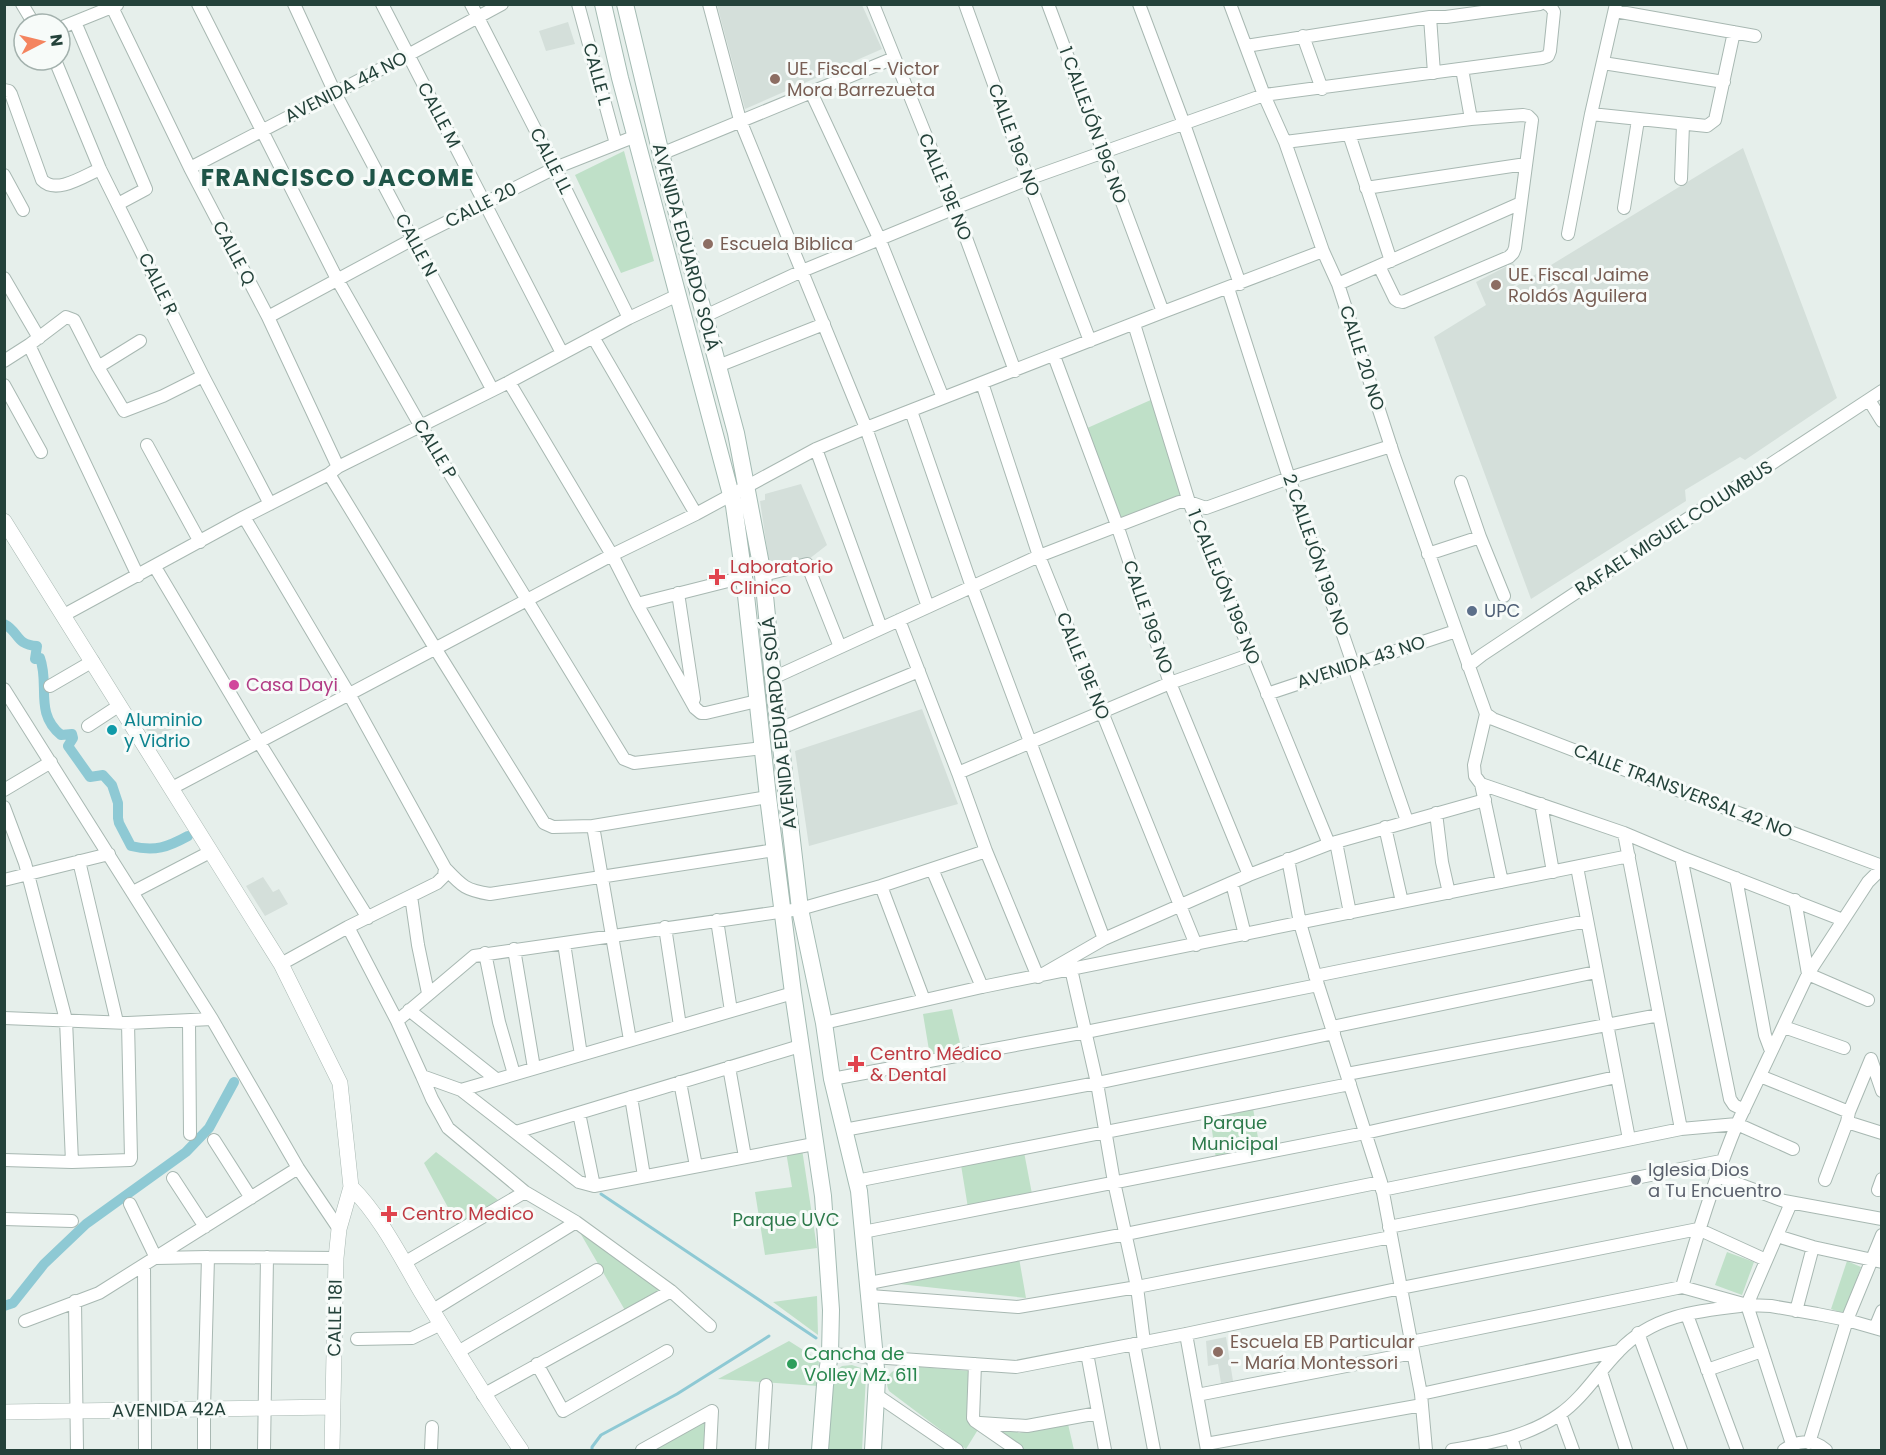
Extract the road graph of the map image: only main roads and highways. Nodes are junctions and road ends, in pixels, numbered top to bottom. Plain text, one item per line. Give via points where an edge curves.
1 (603, 4) edge
2 (625, 4) edge
3 (640, 71) junction
4 (620, 78) junction
5 (820, 1450) edge
6 (873, 1450) edge

1 - 4 main road, AVENIDA EDUARDO SOLÁ
2 - 3 main road, AVENIDA EDUARDO SOLÁ
3 - 4 main road
3 - 6 main road, AVENIDA EDUARDO SOLÁ via 736,433 763,575 800,909 863,1232 878,1396
4 - 5 main road, AVENIDA EDUARDO SOLÁ via 732,494 782,911 823,1196 831,1310

